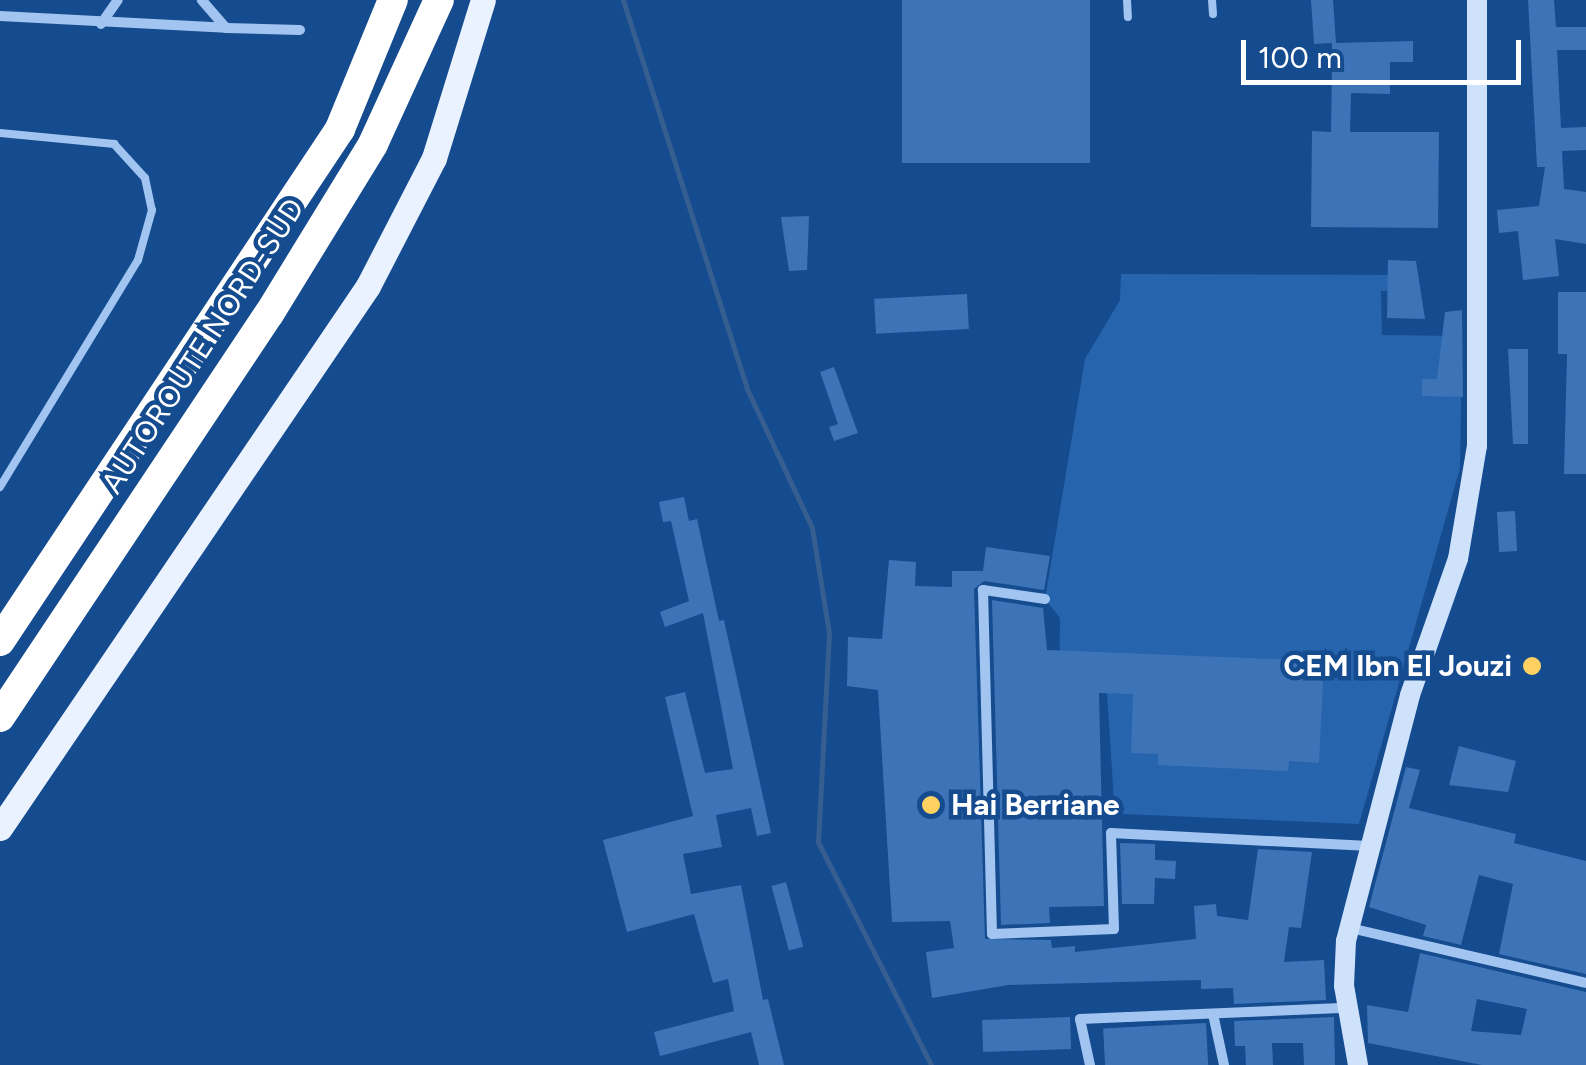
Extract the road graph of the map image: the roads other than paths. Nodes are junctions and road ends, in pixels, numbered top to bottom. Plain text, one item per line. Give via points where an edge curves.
1 (118, 0) edge
2 (202, 0) edge
3 (393, 0) edge
4 (439, 0) edge
5 (483, 0) edge
6 (1128, 0) edge
7 (1212, 0) edge
8 (1477, 0) edge
9 (1214, 14) dead end
10 (0, 16) edge
11 (1128, 17) dead end
12 (101, 24) junction
13 (226, 28) junction
14 (300, 30) dead end
15 (0, 133) edge
16 (0, 487) edge
17 (1045, 599) dead end
18 (0, 641) edge
19 (0, 716) edge
20 (0, 828) edge
21 (1370, 846) junction
22 (1350, 928) junction
23 (1586, 983) edge
24 (1347, 1008) junction
25 (1214, 1014) junction
26 (1090, 1065) edge
27 (1224, 1065) edge
28 (1358, 1065) edge

1 - 12 street
2 - 13 street
3 - 18 highway, AUTOROUTE NORD-SUD via 340,129
4 - 19 highway, AUTOROUTE NORD-SUD via 373,144 269,314
5 - 20 main road via 434,158 368,286
6 - 11 lane
7 - 9 lane
8 - 21 main road via 1477,446 1458,560 1410,695
10 - 12 street
12 - 13 street
13 - 14 street
15 - 16 lane via 114,144 145,178 152,210 138,260
17 - 21 street via 983,590 992,934 1114,929 1111,833
21 - 22 main road
22 - 23 street
22 - 24 main road
24 - 25 street
24 - 28 main road
25 - 26 street via 1080,1019
25 - 27 street

